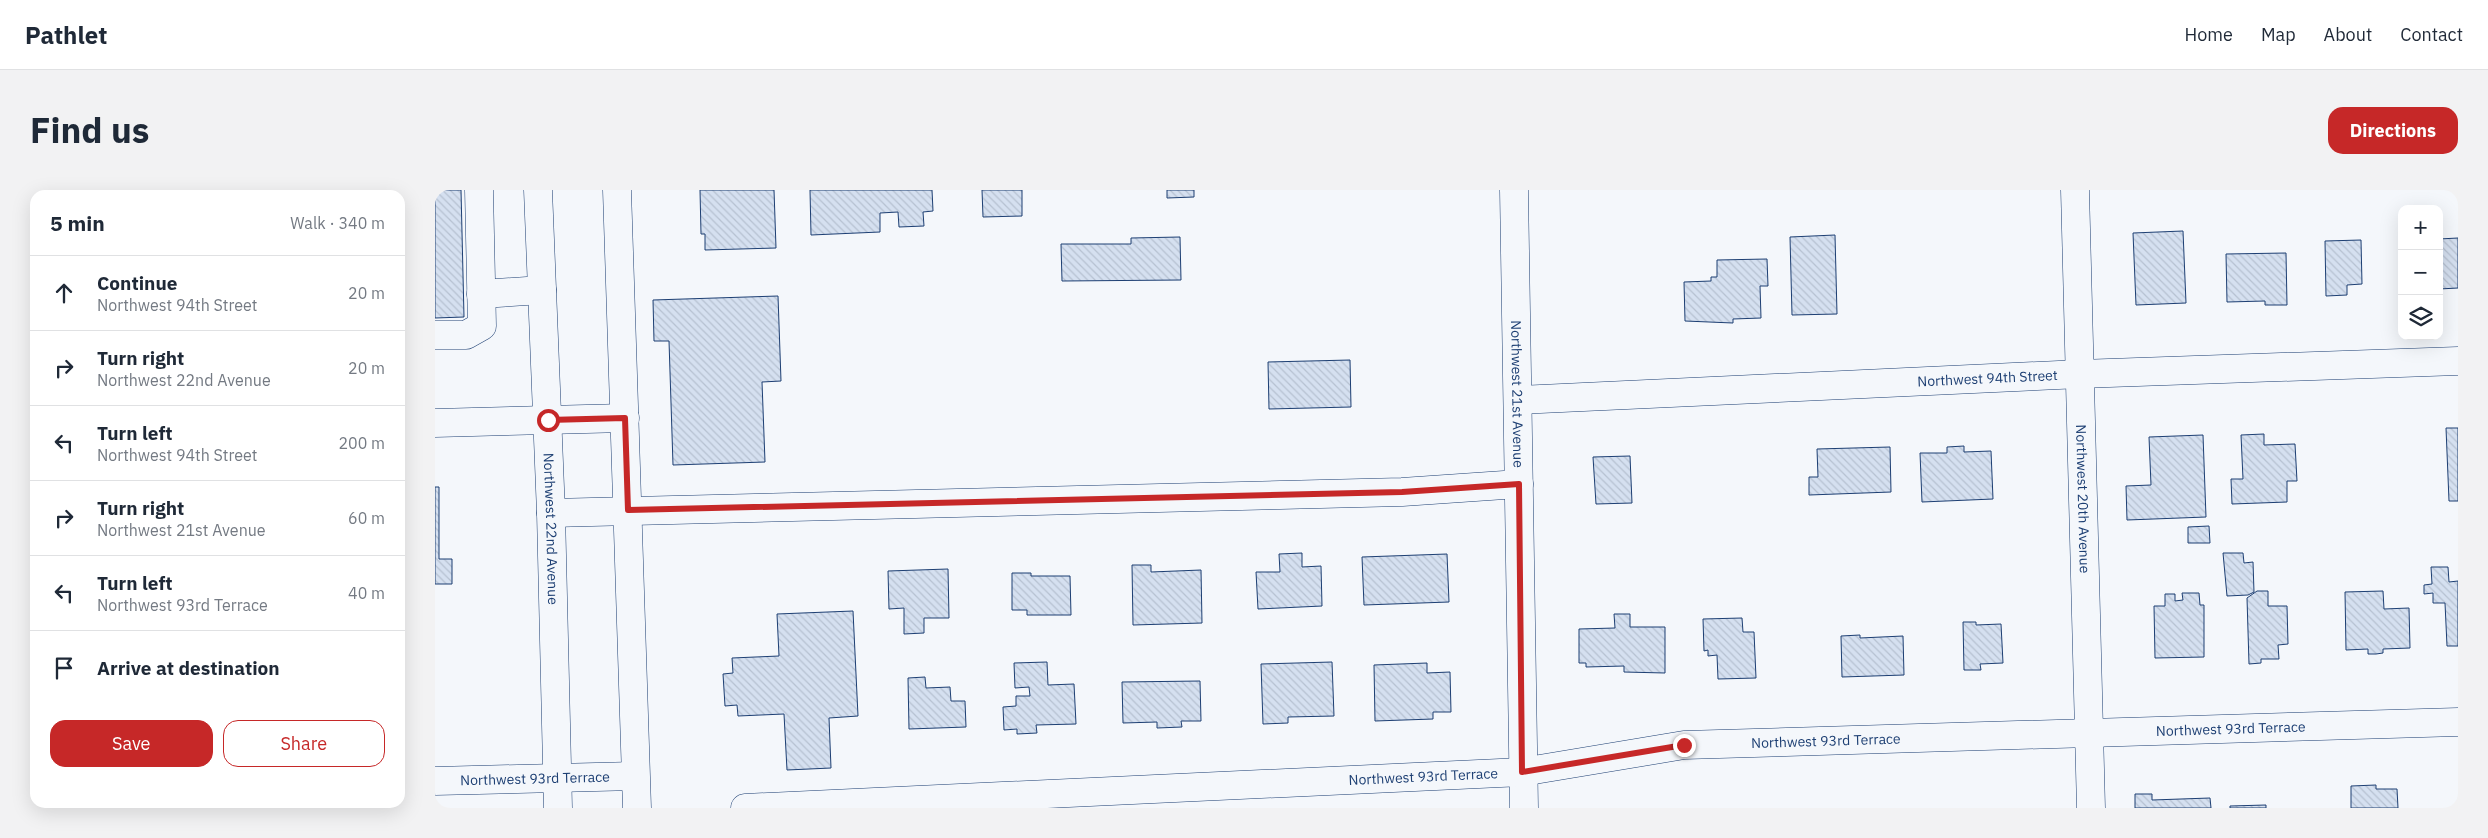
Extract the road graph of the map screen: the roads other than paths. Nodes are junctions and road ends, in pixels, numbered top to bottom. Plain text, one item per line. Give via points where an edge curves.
1 (479, 190) edge
2 (538, 190) edge
3 (617, 190) edge
4 (1514, 190) edge
5 (2075, 190) edge
6 (542, 290) junction
7 (481, 294) junction
8 (435, 335) edge
9 (2458, 361) edge
10 (2080, 374) junction
11 (1518, 400) junction
12 (625, 418) junction
13 (548, 420) junction
14 (435, 423) edge
15 (1519, 484) junction
16 (628, 510) junction
17 (551, 512) junction
18 (2458, 722) edge
19 (2089, 733) junction
20 (1522, 772) junction
21 (635, 776) junction
22 (558, 777) junction
23 (435, 781) edge
24 (558, 808) edge
25 (637, 808) edge
26 (745, 808) edge
27 (1523, 808) edge
28 (2091, 808) edge

1 - 7 street
2 - 6 street, Northwest 22nd Avenue
3 - 12 street
4 - 11 street, Northwest 21st Avenue
5 - 10 street, Northwest 20th Avenue
6 - 7 street
6 - 13 street, Northwest 22nd Avenue
7 - 8 street via 482,326 466,335
9 - 10 street, Northwest 94th Street
10 - 11 street, Northwest 94th Street
10 - 19 street, Northwest 20th Avenue
11 - 15 street, Northwest 21st Avenue
12 - 13 street
12 - 16 street
13 - 14 street
13 - 17 street, Northwest 22nd Avenue
15 - 16 street via 1402,492
15 - 20 street, Northwest 21st Avenue
16 - 17 street
16 - 21 street
17 - 22 street, Northwest 22nd Avenue
18 - 19 street, Northwest 93rd Terrace
19 - 20 street, Northwest 93rd Terrace via 1684,745
19 - 28 street, Northwest 20th Avenue
20 - 26 street, Northwest 93rd Terrace
20 - 27 street, Northwest 21st Avenue
21 - 22 street, Northwest 93rd Terrace
21 - 25 street
22 - 23 street, Northwest 93rd Terrace
22 - 24 street, Northwest 22nd Avenue

